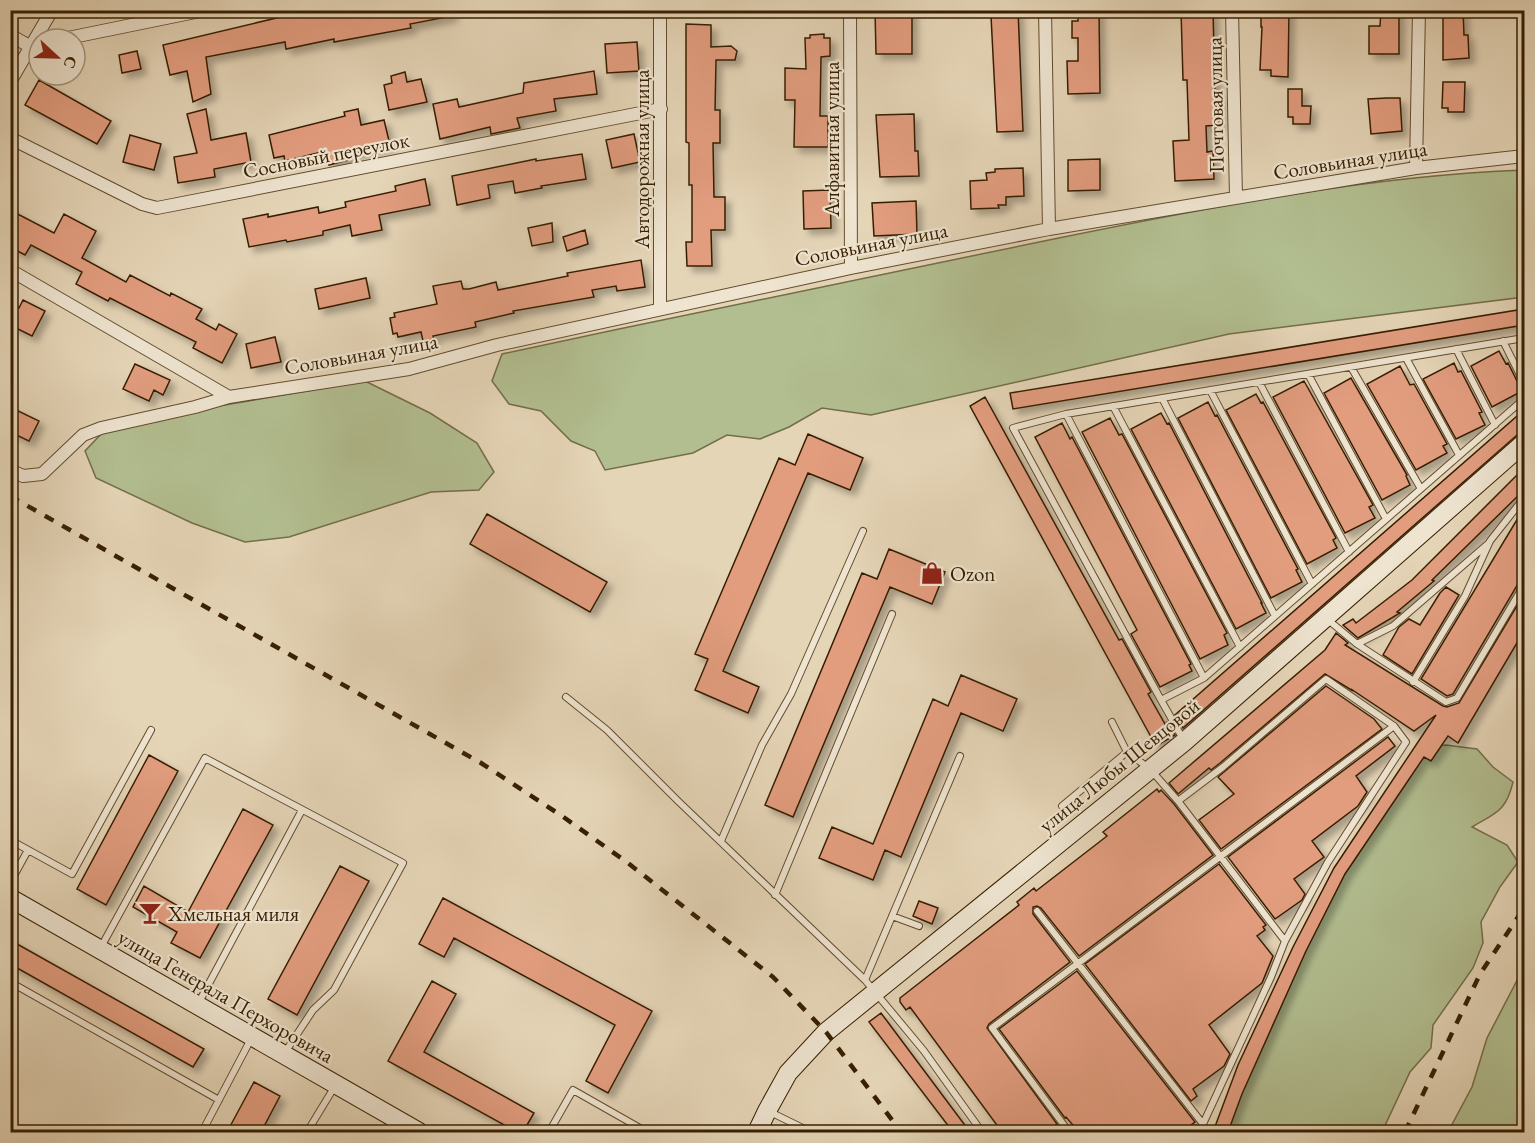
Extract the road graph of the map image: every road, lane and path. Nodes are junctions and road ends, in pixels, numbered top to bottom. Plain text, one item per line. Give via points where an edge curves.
1 (52, 10) edge
2 (205, 10) edge
3 (660, 10) edge
4 (850, 10) edge
5 (1045, 10) edge
6 (1232, 10) edge
7 (1419, 10) edge
8 (44, 27) edge
9 (87, 34) edge
10 (10, 35) edge
11 (27, 42) edge
12 (27, 57) edge
13 (10, 81) edge
14 (661, 109) junction
15 (10, 138) edge
16 (1524, 156) edge
17 (1416, 168) junction
18 (1236, 198) junction
19 (1049, 229) junction
20 (851, 268) junction
21 (10, 270) edge
22 (660, 308) junction
23 (1524, 338) edge
24 (1503, 341) junction
25 (1456, 349) junction
26 (1406, 358) junction
27 (1351, 366) junction
28 (1308, 374) junction
29 (1259, 382) junction
30 (1524, 383) edge
31 (1210, 390) junction
32 (229, 397) junction
33 (1162, 398) junction
34 (1524, 399) edge
35 (1113, 406) junction
36 (1066, 414) junction
37 (1495, 425) junction
38 (1524, 443) edge
39 (1460, 455) junction
40 (10, 470) edge
41 (1421, 489) junction
42 (1524, 498) edge
43 (1386, 519) junction
44 (863, 531) dead end
45 (1490, 541) junction
46 (1349, 552) junction
47 (1312, 584) junction
48 (1524, 585) edge
49 (892, 614) dead end
50 (1275, 616) junction
51 (1326, 618) junction
52 (1357, 644) junction
53 (1240, 647) junction
54 (1204, 678) junction
55 (1413, 682) junction
56 (566, 697) dead end
57 (1161, 700) junction
58 (1112, 722) dead end
59 (1394, 726) junction
60 (151, 730) dead end
61 (1185, 742) junction
62 (1127, 752) junction
63 (960, 756) dead end
64 (1150, 769) junction
65 (1178, 801) junction
66 (1062, 806) dead end
67 (302, 810) junction
68 (10, 840) edge
69 (721, 841) junction
70 (28, 850) junction
71 (1219, 856) junction
72 (10, 883) edge
73 (775, 895) junction
74 (10, 897) edge
75 (1037, 911) dead end
76 (892, 916) junction
77 (919, 926) dead end
78 (1285, 941) junction
79 (100, 949) junction
80 (1077, 962) junction
81 (10, 982) edge
82 (871, 986) junction
83 (198, 1005) junction
84 (252, 1036) junction
85 (284, 1054) junction
86 (335, 1085) junction
87 (219, 1100) junction
88 (767, 1111) junction
89 (1203, 1124) junction
90 (202, 1132) edge
91 (307, 1132) edge
92 (419, 1132) edge
93 (549, 1132) edge
94 (647, 1132) edge
95 (757, 1132) edge
96 (811, 1132) edge
97 (982, 1132) edge
98 (1069, 1132) edge
99 (1201, 1132) edge

1 - 8 street
2 - 9 street
3 - 14 street, Автодорожная улица
4 - 20 street, Алфавитная улица
5 - 19 street
6 - 18 street, Почтовая улица
7 - 17 street
10 - 11 street
12 - 13 street
14 - 15 street, Сосновый переулок via 157,208
14 - 22 street, Автодорожная улица
16 - 17 street, Соловьиная улица
17 - 18 street, Соловьиная улица
18 - 19 street, Соловьиная улица
19 - 20 street, Соловьиная улица
20 - 22 street, Соловьиная улица
21 - 32 street
22 - 32 street, Соловьиная улица via 409,369
23 - 24 lane
24 - 25 lane
24 - 30 lane
25 - 26 lane
25 - 37 lane
26 - 27 lane
26 - 39 lane
27 - 28 lane
27 - 41 lane
28 - 29 lane
28 - 43 lane
29 - 31 lane
29 - 46 lane
31 - 33 lane
31 - 47 lane
32 - 40 street, Соловьиная улица via 83,435 42,474 23,476
33 - 35 lane
33 - 50 lane
34 - 37 lane
35 - 36 lane
35 - 53 lane
36 - 54 lane
36 - 57 lane via 1013,428
37 - 39 lane
38 - 51 street, улица Любы Шевцовой
39 - 41 lane
41 - 43 lane
42 - 45 lane
43 - 46 lane
44 - 69 lane
45 - 52 lane via 1393,626
45 - 55 lane via 1465,596
46 - 47 lane
47 - 50 lane
48 - 55 lane via 1457,698 1446,702
49 - 73 lane
50 - 53 lane
51 - 52 lane
51 - 61 street, улица Любы Шевцовой
52 - 55 lane
53 - 54 lane
54 - 57 lane
56 - 69 lane via 607,730
57 - 61 lane
58 - 62 lane
59 - 65 lane via 1326,679
59 - 71 lane
59 - 78 lane via 1406,742 1329,862
60 - 70 lane via 72,874
61 - 64 street, улица Любы Шевцовой
62 - 64 lane
62 - 66 lane
63 - 76 lane
64 - 65 lane
64 - 82 street, улица Любы Шевцовой
65 - 71 lane
67 - 79 lane via 205,758
67 - 83 lane
67 - 85 lane via 403,863 334,990 313,1010
68 - 70 lane
69 - 73 lane
70 - 72 lane
71 - 78 lane
71 - 80 lane
73 - 82 lane
74 - 79 street, улица Генерала Перхоровича
75 - 80 lane
76 - 77 lane
76 - 82 lane
78 - 89 lane
79 - 83 street, улица Генерала Перхоровича
80 - 89 lane
80 - 98 lane via 992,1028
81 - 87 lane
82 - 88 street, улица Любы Шевцовой via 788,1073
82 - 97 lane
83 - 84 street, улица Генерала Перхоровича
84 - 85 street, улица Генерала Перхоровича
84 - 87 lane
85 - 86 street, улица Генерала Перхоровича
86 - 91 lane
86 - 92 street, улица Генерала Перхоровича
87 - 90 lane
88 - 95 street, улица Любы Шевцовой
88 - 96 lane
89 - 99 lane
93 - 94 lane via 573,1090

